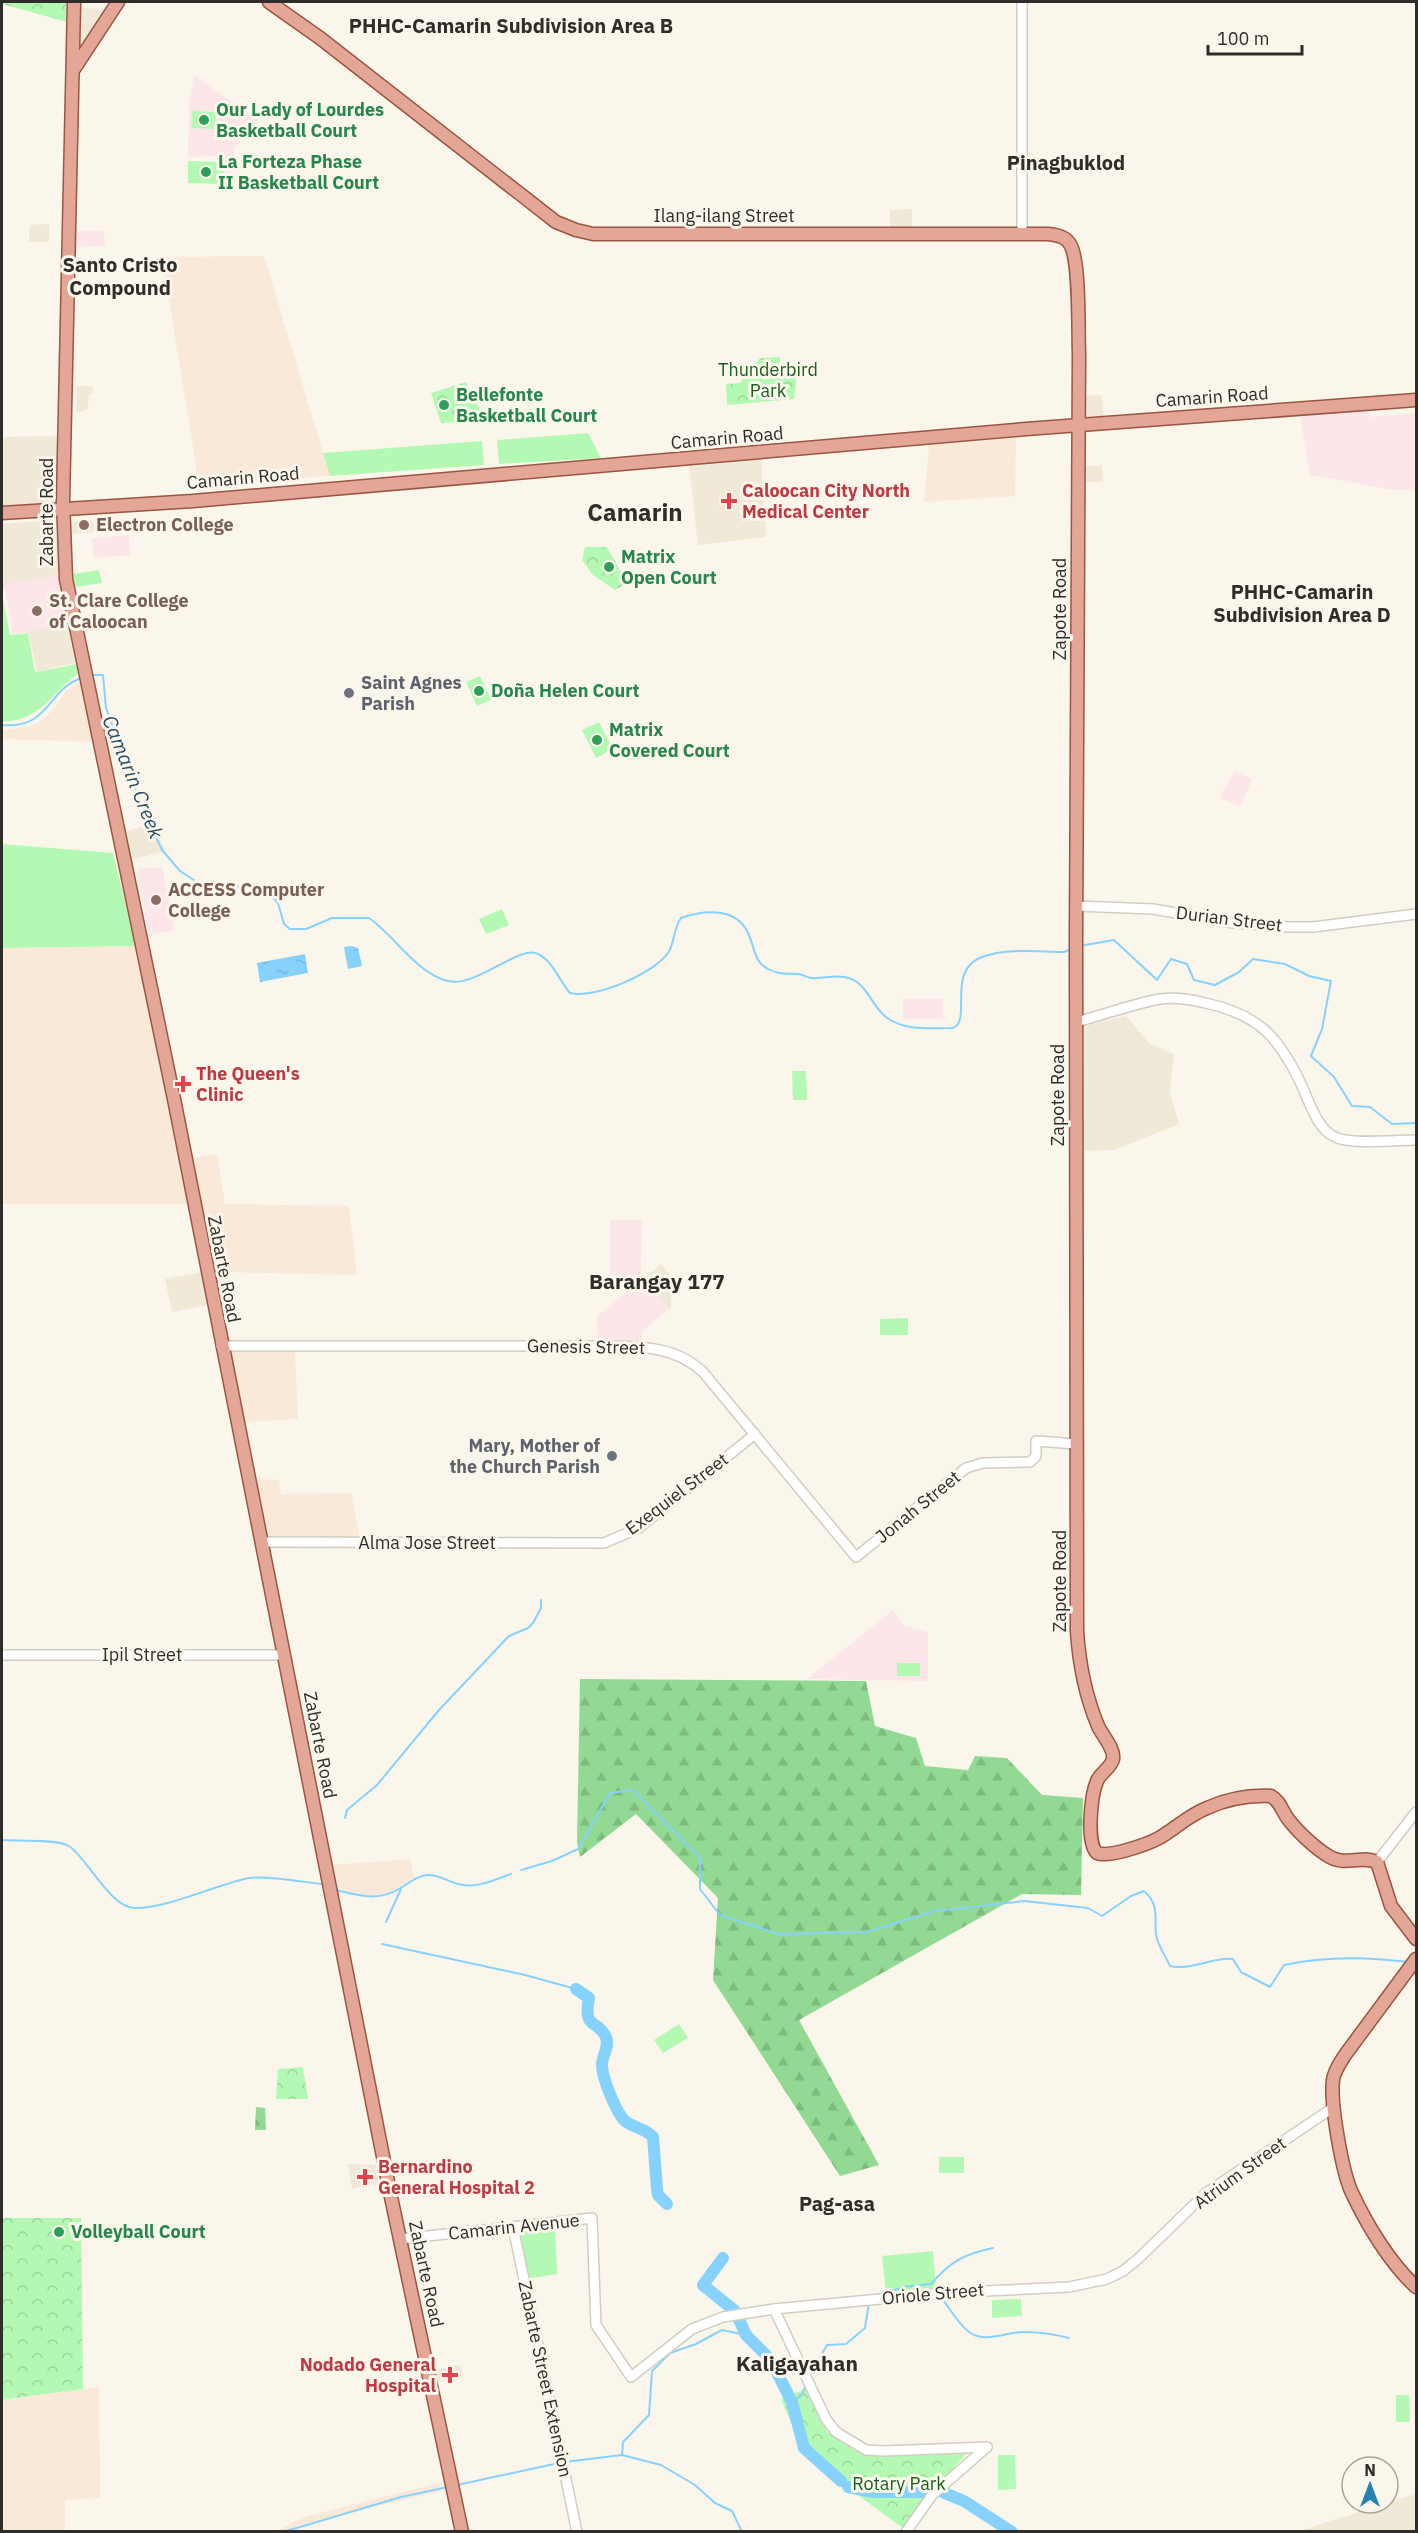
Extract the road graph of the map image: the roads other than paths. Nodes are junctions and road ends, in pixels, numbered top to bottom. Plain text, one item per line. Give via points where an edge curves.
1 (74, 2) edge
2 (118, 2) edge
3 (269, 2) edge
4 (1022, 2) edge
5 (73, 70) junction
6 (1022, 234) junction
7 (1416, 400) edge
8 (1079, 425) junction
9 (63, 510) junction
10 (2, 515) edge
11 (1076, 906) junction
12 (1416, 914) edge
13 (1076, 1022) junction
14 (1416, 1140) edge
15 (221, 1346) junction
16 (755, 1434) junction
17 (1077, 1444) junction
18 (261, 1542) junction
19 (594, 1544) joint
20 (856, 1557) joint
21 (2, 1655) edge
22 (283, 1656) junction
23 (1416, 1812) edge
24 (1377, 1862) junction
25 (1416, 1939) edge
26 (1414, 1962) edge
27 (1334, 2108) junction
28 (513, 2227) junction
29 (400, 2239) junction
30 (1093, 2284) joint
31 (1416, 2287) edge
32 (774, 2309) junction
33 (632, 2377) joint
34 (908, 2529) edge
35 (462, 2532) edge
36 (577, 2532) edge

1 - 5 main road, Zabarte Road
2 - 5 main road
3 - 6 main road, Ilang-ilang Street via 556,222 576,230 593,234
4 - 6 street
5 - 9 main road, Zabarte Road
6 - 8 main road, Ilang-ilang Street via 1056,234 1073,250
7 - 8 main road, Camarin Road
8 - 9 main road, Camarin Road
8 - 11 main road, Zapote Road
9 - 10 main road, Camarin Road
9 - 15 main road, Zabarte Road via 68,591 127,867
11 - 12 street, Durian Street via 1153,909 1281,927 1313,927
11 - 13 main road, Zapote Road
13 - 14 street via 1167,998 1224,1008 1258,1023 1275,1039 1321,1125 1332,1136 1350,1141
13 - 17 main road, Zapote Road
15 - 16 street, Genesis Street via 654,1348 674,1353 696,1366
15 - 18 main road, Zabarte Road
16 - 19 street, Exequiel Street via 639,1528 615,1540
16 - 20 street, Genesis Street
17 - 20 street, Jonah Street via 1036,1441 1036,1456 1030,1462 983,1462 966,1468
17 - 24 main road, Zapote Road via 1078,1646 1095,1717 1113,1753 1093,1796 1093,1849 1108,1855 1153,1841 1192,1814 1212,1806 1265,1796 1275,1798 1290,1822 1330,1857 1346,1862
18 - 19 street, Alma Jose Street
18 - 22 main road, Zabarte Road
21 - 22 street, Ipil Street
22 - 29 main road, Zabarte Road
23 - 24 street
24 - 25 main road via 1391,1906
26 - 27 main road via 1336,2070
27 - 30 street, Atrium Street via 1206,2193 1123,2271
27 - 31 main road via 1351,2191 1397,2266
28 - 29 street, Camarin Avenue
28 - 33 street, Camarin Avenue via 592,2218 596,2325
28 - 36 street, Zabarte Street Extension
29 - 35 main road, Zabarte Road
30 - 32 street, Oriole Street
32 - 33 street, Oriole Street via 738,2314 692,2328
32 - 34 street via 836,2433 874,2451 987,2447 933,2494

